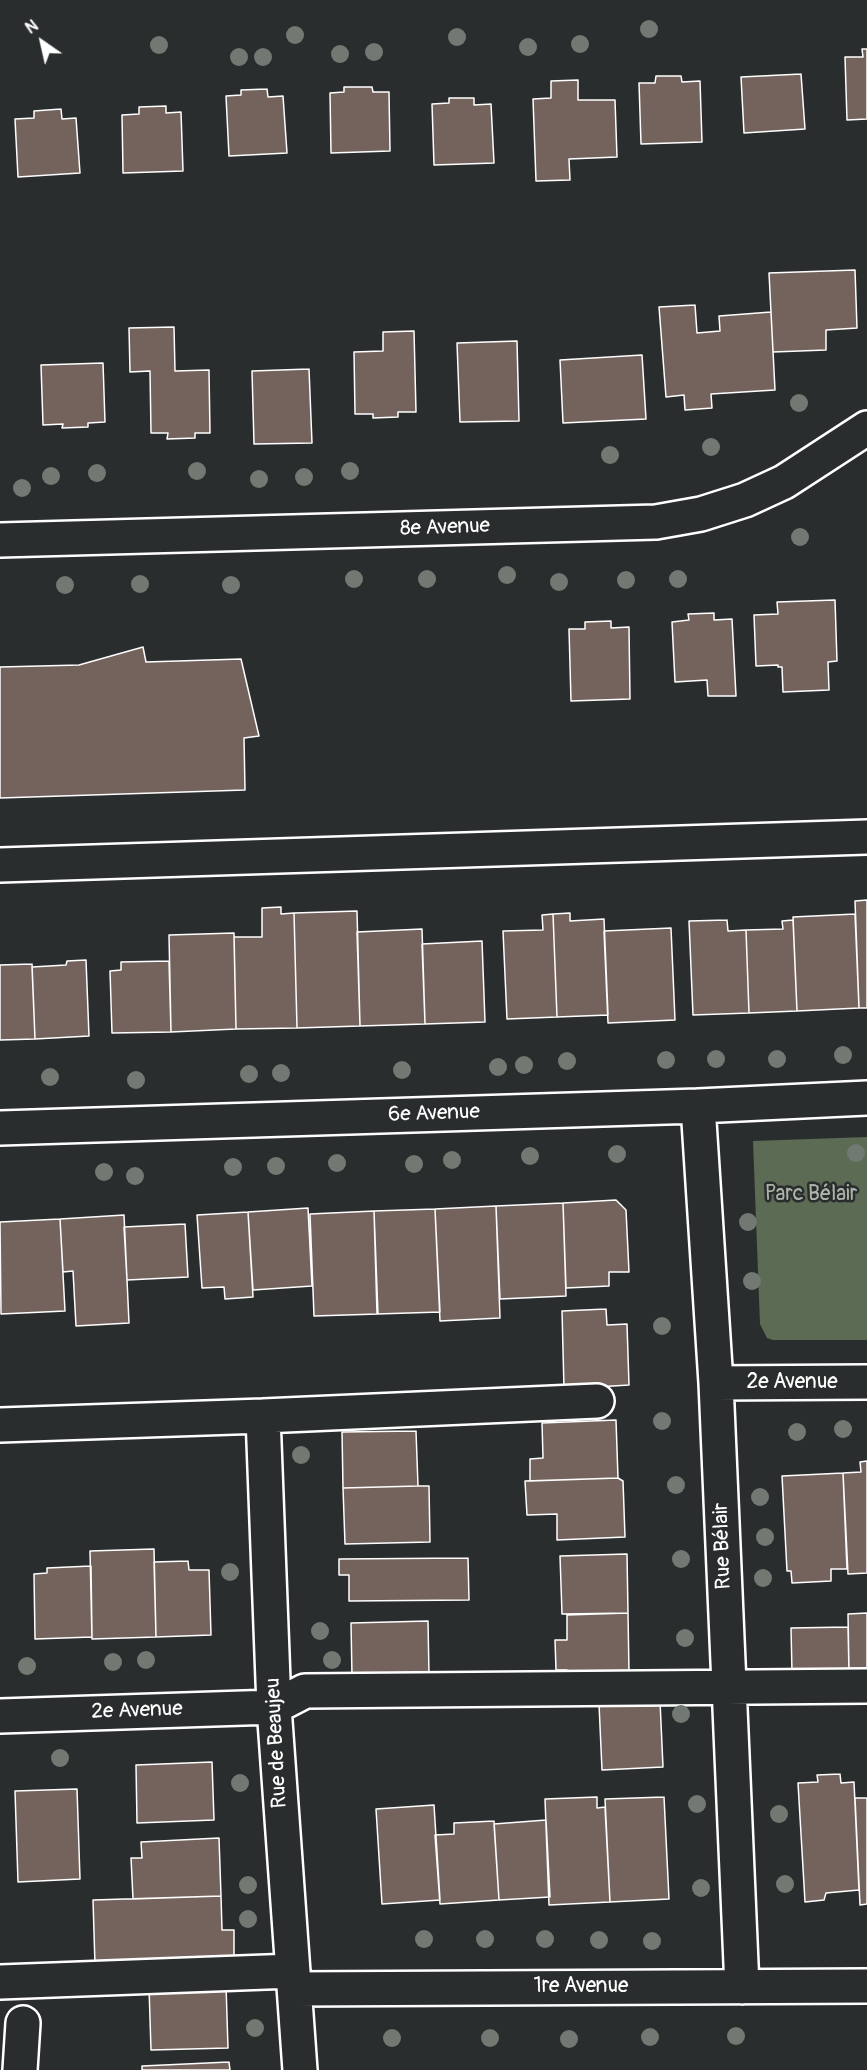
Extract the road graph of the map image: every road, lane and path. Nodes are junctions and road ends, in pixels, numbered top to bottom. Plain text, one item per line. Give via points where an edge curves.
1 (867, 428) edge
2 (0, 540) edge
3 (867, 837) edge
4 (0, 865) edge
5 (867, 1098) edge
6 (698, 1106) junction
7 (0, 1128) edge
8 (716, 1383) junction
9 (867, 1383) edge
10 (597, 1401) dead end
11 (263, 1416) junction
12 (0, 1425) edge
13 (867, 1686) edge
14 (729, 1688) junction
15 (274, 1707) junction
16 (0, 1716) edge
17 (294, 1980) junction
18 (0, 1982) edge
19 (867, 1986) edge
20 (742, 1987) junction
21 (23, 2023) dead end
22 (20, 2070) edge
23 (300, 2070) edge

1 - 2 street, 8e Avenue via 793,476 745,500 701,514 656,522
3 - 4 street
5 - 6 street, 6e Avenue
6 - 7 street, 6e Avenue
6 - 8 street, Rue Bélair
8 - 9 street, 2e Avenue
8 - 14 street, Rue Bélair
10 - 11 street
11 - 12 street
11 - 15 street, Rue de Beaujeu
13 - 14 street
14 - 15 street via 305,1691
14 - 20 street, Rue Bélair
15 - 16 street, 2e Avenue
15 - 17 street, Rue de Beaujeu
17 - 18 street, 1re Avenue
17 - 20 street, 1re Avenue
17 - 23 street, Rue de Beaujeu
19 - 20 street, 1re Avenue
21 - 22 street

